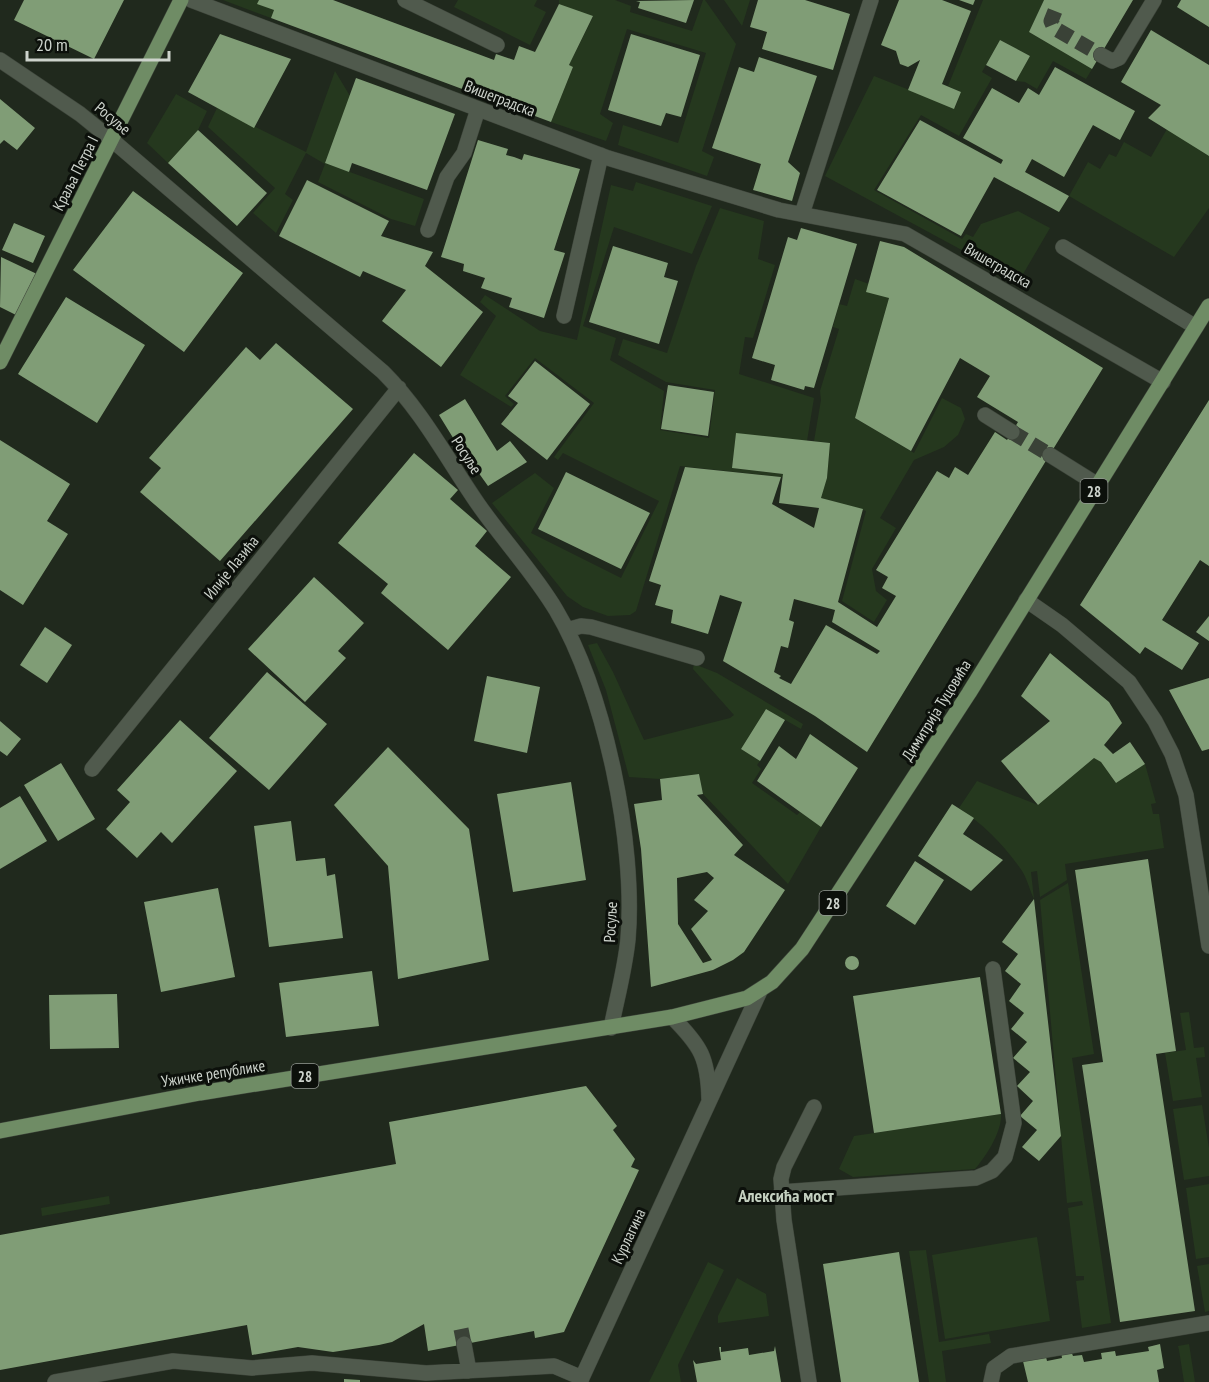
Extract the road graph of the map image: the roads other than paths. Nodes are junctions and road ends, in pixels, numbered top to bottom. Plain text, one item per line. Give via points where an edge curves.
1 (181, 0) edge
2 (191, 0) edge
3 (405, 0) edge
4 (871, 0) edge
5 (1154, 0) edge
6 (497, 45) dead end
7 (1101, 55) tunnel mouth
8 (0, 60) edge
9 (478, 109) junction
10 (112, 140) junction
11 (601, 155) junction
12 (801, 214) junction
13 (428, 230) dead end
14 (1063, 247) dead end
15 (1209, 306) edge
16 (564, 316) dead end
17 (1196, 327) junction
18 (0, 362) edge
19 (1163, 382) junction
20 (399, 388) junction
21 (985, 415) dead end
22 (1012, 432) tunnel mouth
23 (1050, 455) tunnel mouth
24 (1098, 485) junction
25 (1026, 600) junction
26 (567, 630) junction
27 (697, 658) dead end
28 (92, 769) dead end
29 (1209, 946) edge
30 (993, 969) dead end
31 (760, 991) junction
32 (672, 1017) junction
33 (611, 1028) junction
34 (709, 1105) junction
35 (814, 1107) dead end
36 (0, 1131) edge
37 (781, 1192) junction
38 (1209, 1323) edge
39 (464, 1344) tunnel mouth
40 (469, 1371) junction
41 (581, 1380) edge
42 (55, 1382) edge
43 (809, 1382) edge
44 (991, 1382) edge

1 - 10 main road, Краља Петра I
2 - 9 street, Вишеградска
3 - 6 street
4 - 12 street
5 - 7 street via 1119,58 1112,61
8 - 10 street, Росуље
9 - 11 street, Вишеградска
9 - 13 street via 464,153 447,177
10 - 18 main road, Краља Петра I
10 - 20 street, Росуље
11 - 12 street, Вишеградска via 720,194
11 - 16 street
12 - 19 street, Вишеградска via 895,230 914,238
14 - 17 street
15 - 17 main road, Димитрија Туцовића / 28
17 - 19 main road, Димитрија Туцовића / 28
19 - 24 main road, Димитрија Туцовића / 28
20 - 26 street, Росуље
20 - 28 street, Илије Лазића
21 - 22 street
23 - 24 street
24 - 25 main road, Димитрија Туцовића / 28
25 - 29 street via 1062,625 1128,682 1155,721 1186,795
25 - 31 main road, Димитрија Туцовића / 28 via 831,907 787,968
26 - 27 street via 591,627
26 - 33 street, Росуље via 588,679 612,767 625,835 628,939
30 - 37 street via 1014,1123 1009,1149 999,1165 976,1178
31 - 32 main road, Димитрија Туцовића / 28 via 734,1004
31 - 34 street, Курлагина
32 - 33 main road, Димитрија Туцовића / 28
32 - 34 street, Курлагина via 701,1050 708,1069
33 - 36 main road, Ужичке републике / 28 via 200,1093
34 - 41 street, Курлагина
35 - 37 street via 784,1167
37 - 43 street
38 - 44 street via 1011,1356 994,1368
39 - 40 street
40 - 41 street via 554,1366
40 - 42 street via 426,1373 312,1363 252,1368 173,1360

